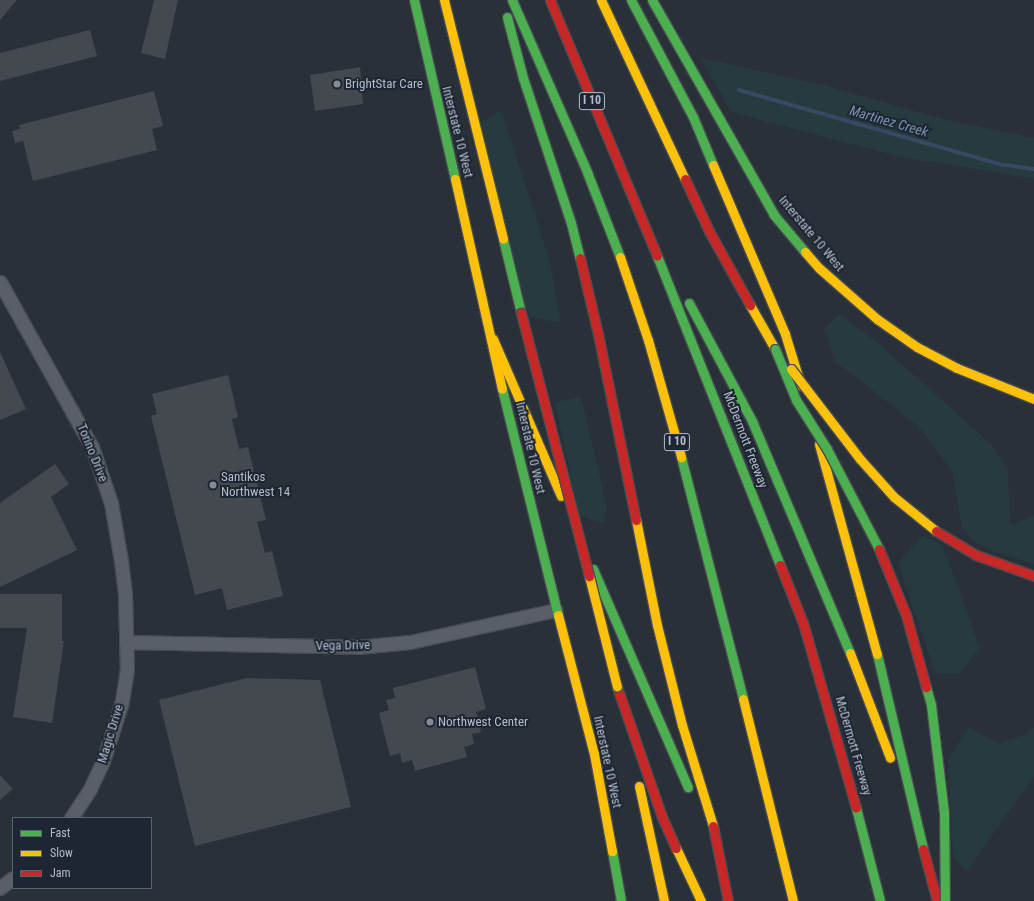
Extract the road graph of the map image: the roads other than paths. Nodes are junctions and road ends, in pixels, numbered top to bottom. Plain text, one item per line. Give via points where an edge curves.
1 (414, 0) edge
2 (444, 0) edge
3 (502, 0) edge
4 (512, 0) edge
5 (550, 0) edge
6 (601, 0) edge
7 (631, 0) edge
8 (652, 0) edge
9 (635, 203) junction
10 (0, 282) edge
11 (493, 339) junction
12 (775, 349) junction
13 (1034, 399) edge
14 (1034, 576) edge
15 (556, 610) junction
16 (126, 642) junction
17 (617, 687) junction
18 (690, 794) dead end
19 (72, 817) edge
20 (704, 832) dead end
21 (919, 836) junction
22 (12, 879) edge
23 (0, 888) edge
24 (728, 900) edge
25 (621, 901) edge
26 (664, 901) edge
27 (701, 901) edge
28 (793, 901) edge
29 (880, 901) edge
30 (937, 901) edge
31 (945, 901) edge

1 - 11 main road, Interstate 10 West via 472,258
2 - 17 main road, bridge
3 - 24 main road via 523,78 571,223 598,334 657,625 682,726 713,824
4 - 28 main road, I 10 via 587,172 625,270 648,340 697,516
5 - 9 main road, McDermott Freeway / I 10
6 - 12 main road via 709,231
7 - 21 main road via 693,117 785,334 839,512 885,684
8 - 13 main road, Interstate 10 West via 774,215 819,268 876,319 917,347 957,368
9 - 21 main road via 752,421 836,617
9 - 29 main road, McDermott Freeway / I 10 via 803,624 840,746
10 - 16 street, Torino Drive via 76,415 102,474 111,503 121,561
11 - 15 main road, Interstate 10 West via 521,471
11 - 18 main road
12 - 14 main road, bridge via 860,459 894,497 940,534 976,555
12 - 31 main road, bridge via 796,400 827,449 874,536 906,615 931,705 939,763 944,812
15 - 16 street, Vega Drive via 410,642 358,647
15 - 25 main road, Interstate 10 West via 594,754
16 - 19 street, Magic Drive via 127,669 114,732 90,789
17 - 26 main road
17 - 27 main road via 662,817
20 - 24 main road
21 - 30 main road
22 - 23 street

